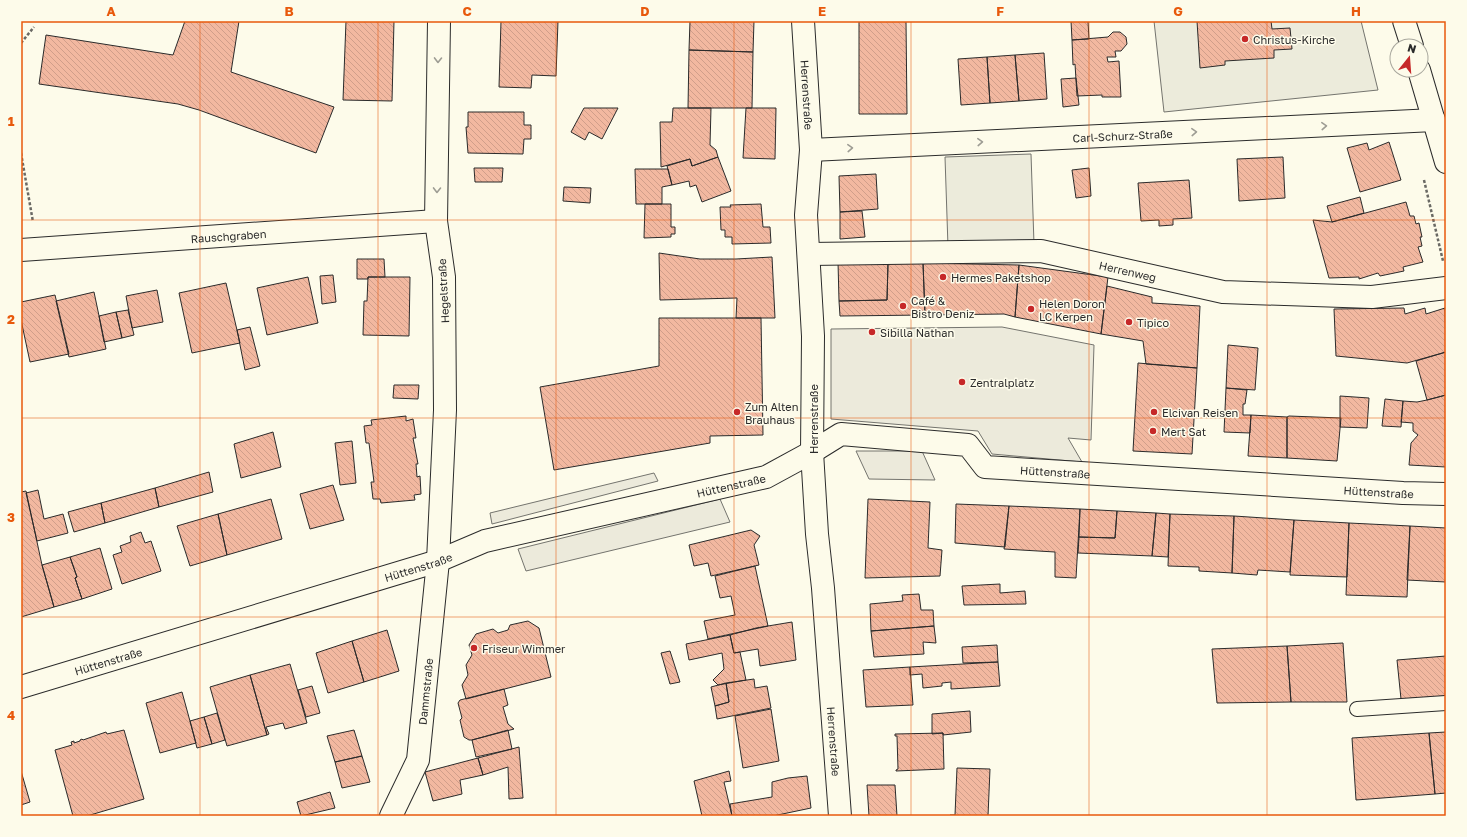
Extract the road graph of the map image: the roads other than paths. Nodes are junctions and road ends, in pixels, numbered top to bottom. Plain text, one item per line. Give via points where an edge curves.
1 (439, 21) edge
2 (803, 21) edge
3 (1404, 21) edge
4 (1409, 38) edge
5 (1421, 78) edge
6 (1434, 120) junction
7 (811, 150) junction
8 (1446, 162) edge
9 (436, 221) junction
10 (29, 249) edge
11 (809, 254) junction
12 (1446, 288) edge
13 (812, 452) junction
14 (1446, 494) edge
15 (438, 561) junction
16 (21, 687) edge
17 (1446, 703) edge
18 (1357, 709) dead end
19 (392, 816) edge
20 (840, 816) edge

1 -> 9 street, Hegelstraße
2 - 7 street, Herrenstraße
3 - 4 street
5 - 6 street
7 -> 6 street, Carl-Schurz-Straße
6 - 8 street
7 - 11 street, Herrenstraße via 806,215
9 - 10 street, Rauschgraben
9 - 15 street, Hegelstraße via 444,277 445,410
11 - 12 street, Herrenweg via 1041,251 1223,292 1372,296
11 - 13 street, Herrenstraße via 813,336
13 - 14 street, Hüttenstraße via 841,434 968,445 985,468
13 - 15 street, Hüttenstraße via 766,477 485,541
13 - 20 street, Herrenstraße via 816,534
15 - 16 street, Hüttenstraße
15 - 19 street, Dammstraße via 418,760
17 - 18 lane

